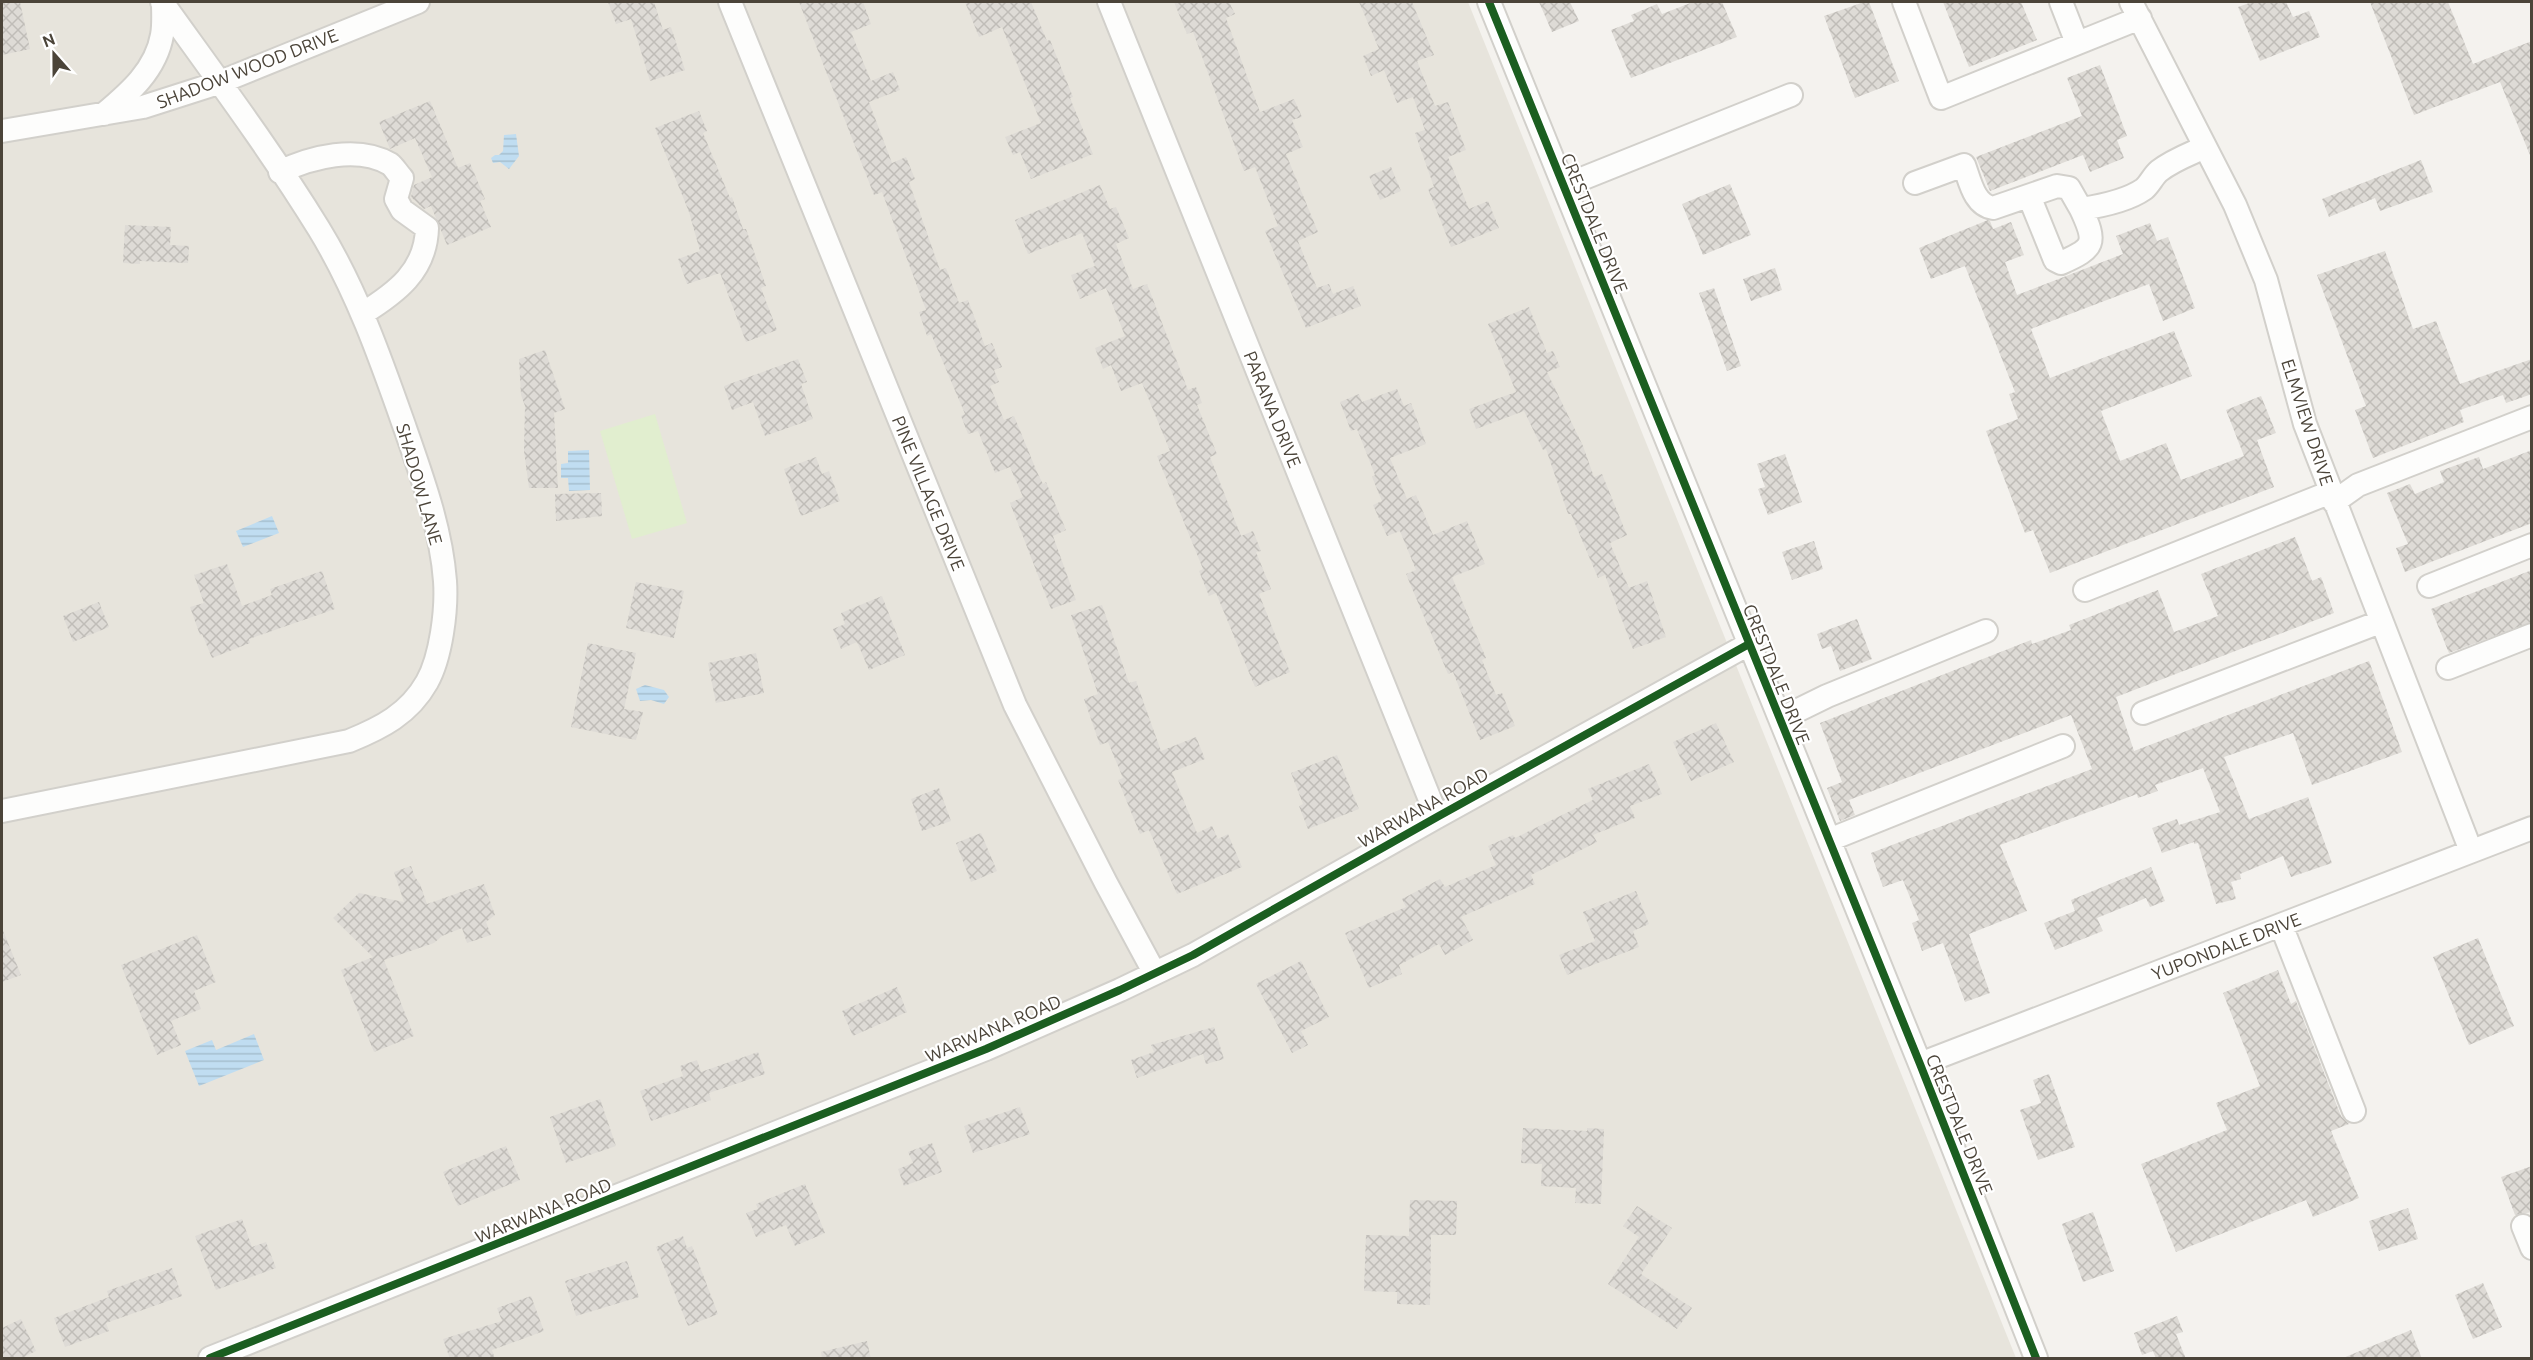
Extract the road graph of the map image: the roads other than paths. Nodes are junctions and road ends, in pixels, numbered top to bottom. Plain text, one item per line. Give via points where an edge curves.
1 (163, 2) edge
2 (418, 2) edge
3 (730, 2) edge
4 (1110, 2) edge
5 (1489, 2) edge
6 (1904, 2) edge
7 (2061, 2) edge
8 (2135, 10) edge
9 (2077, 44) junction
10 (218, 83) junction
11 (1791, 96) dead end
12 (104, 114) junction
13 (2, 131) edge
14 (2205, 147) junction
15 (280, 172) junction
16 (1915, 183) dead end
17 (1564, 186) junction
18 (2029, 196) junction
19 (2081, 209) junction
20 (362, 314) junction
21 (2532, 417) edge
22 (2332, 497) junction
23 (2532, 545) edge
24 (2429, 586) dead end
25 (2085, 590) dead end
26 (2380, 622) junction
27 (1986, 631) dead end
28 (2532, 635) edge
29 (1749, 644) junction
30 (2448, 668) dead end
31 (2143, 713) dead end
32 (1780, 719) junction
33 (2063, 746) dead end
34 (2, 811) edge
35 (1437, 817) junction
36 (2532, 828) edge
37 (1829, 840) junction
38 (2471, 851) junction
39 (2281, 925) junction
40 (1154, 972) junction
41 (1920, 1064) junction
42 (2354, 1112) dead end
43 (2523, 1226) dead end
44 (2532, 1248) edge
45 (210, 1359) edge
46 (2036, 1359) edge

1 - 10 street, SHADOW LANE
1 - 12 street, SHADOW LANE via 162,36 154,58 136,86
2 - 10 street, SHADOW WOOD DRIVE
3 - 40 street, PINE VILLAGE DRIVE via 1015,705
4 - 35 street, PARANA DRIVE
5 - 17 street, CRESTDALE DRIVE
6 - 9 street via 1941,98
7 - 9 street
8 - 9 street
8 - 14 street, ELMVIEW DRIVE
10 - 12 street, SHADOW WOOD DRIVE via 143,107
10 - 15 street, SHADOW LANE
11 - 17 street
12 - 13 street, SHADOW WOOD DRIVE
14 - 19 street via 2157,172 2137,192
14 - 22 street, ELMVIEW DRIVE via 2235,204 2266,280 2305,424
15 - 20 street, SHADOW LANE via 319,230
15 - 20 street via 314,158 368,156 391,164 402,178 396,199 402,210 427,228 420,261 409,279 391,296
16 - 18 street via 1964,165 1977,200 1984,207 1993,208
17 - 29 street, CRESTDALE DRIVE
18 - 19 street via 2057,186 2069,188
18 - 19 street via 2055,260 2061,263 2085,252 2091,242 2090,228
20 - 34 street, SHADOW LANE via 418,465 445,581 438,650 427,682 405,711 380,728 349,741
21 - 22 street
22 - 25 street
22 - 26 street, ELMVIEW DRIVE
23 - 24 street
26 - 31 street
26 - 38 street, ELMVIEW DRIVE
27 - 32 street
28 - 30 street
29 - 32 street, CRESTDALE DRIVE
29 - 35 street, WARWANA ROAD
32 - 37 street, CRESTDALE DRIVE
33 - 37 street
35 - 40 street, WARWANA ROAD via 1193,955
36 - 38 street, YUPONDALE DRIVE
37 - 41 street, CRESTDALE DRIVE
38 - 39 street, YUPONDALE DRIVE
39 - 41 street, YUPONDALE DRIVE
39 - 42 street
40 - 45 street, WARWANA ROAD via 986,1049
41 - 46 street, CRESTDALE DRIVE
43 - 44 street

